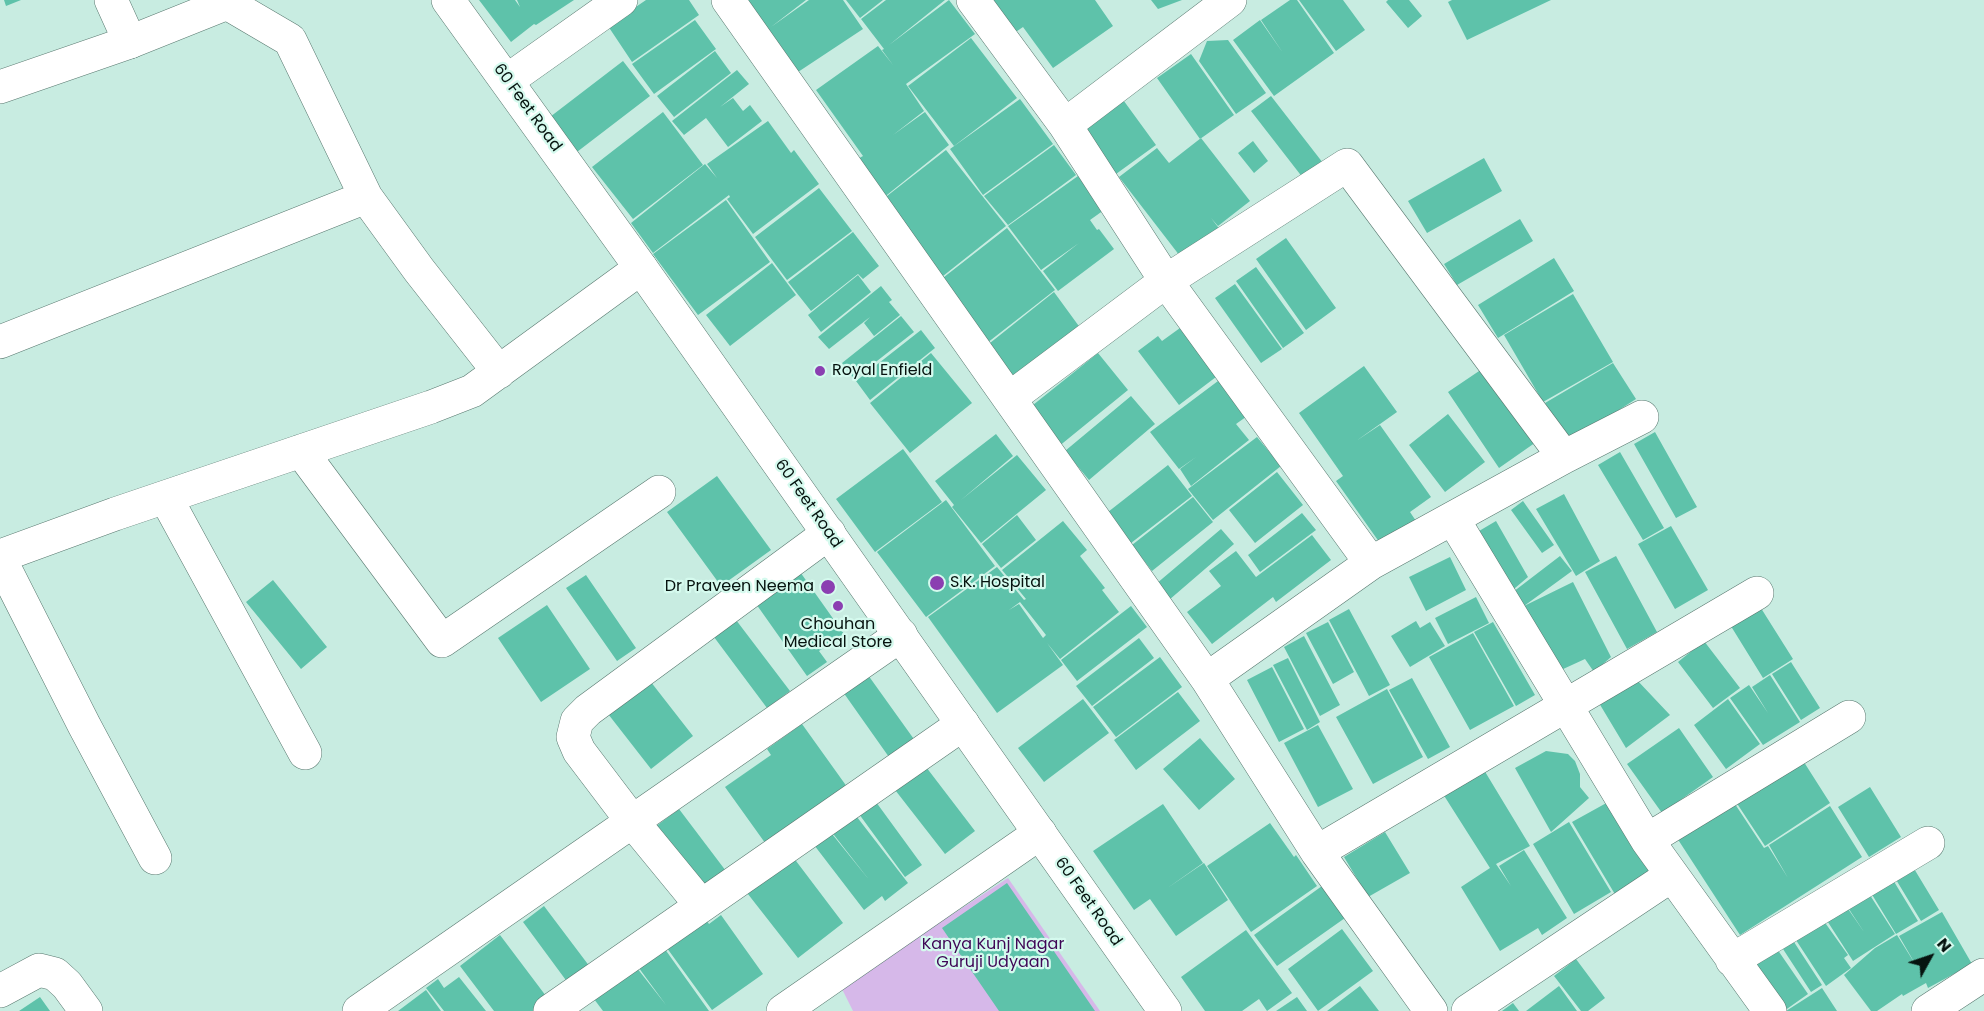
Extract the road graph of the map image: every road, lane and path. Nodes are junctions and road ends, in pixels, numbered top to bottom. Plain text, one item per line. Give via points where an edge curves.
1 (111, 0) edge
2 (448, 0) edge
3 (621, 0) edge
4 (728, 0) edge
5 (973, 0) edge
6 (1230, 0) edge
7 (231, 2) edge
8 (130, 42) junction
9 (508, 80) junction
10 (0, 87) edge
11 (1065, 125) junction
12 (366, 197) junction
13 (641, 268) junction
14 (1166, 281) junction
15 (0, 342) edge
16 (499, 372) junction
17 (1010, 398) junction
18 (1642, 417) dead end
19 (301, 451) junction
20 (1564, 457) junction
21 (659, 492) dead end
22 (166, 498) junction
23 (1453, 519) junction
24 (829, 533) junction
25 (0, 557) edge
26 (1371, 563) junction
27 (1757, 593) dead end
28 (901, 635) junction
29 (1207, 679) junction
30 (1565, 704) junction
31 (1849, 717) dead end
32 (963, 724) junction
33 (305, 753) dead end
34 (632, 821) junction
35 (1040, 833) junction
36 (1647, 840) junction
37 (1928, 843) dead end
38 (1317, 852) junction
39 (154, 858) dead end
40 (1672, 875) junction
41 (701, 905) junction
42 (1732, 960) junction
43 (1983, 975) edge
44 (0, 992) edge
45 (823, 1000) edge
46 (86, 1011) edge
47 (359, 1011) edge
48 (550, 1011) edge
49 (783, 1011) edge
50 (1165, 1011) edge
51 (1431, 1011) edge
52 (1468, 1011) edge
53 (1770, 1011) edge
54 (1928, 1011) edge

1 - 8 street
2 - 9 street, 60 Feet Road
3 - 9 street
4 - 17 street
5 - 11 street
6 - 11 street
7 - 8 street
7 - 12 street via 290,40
8 - 10 street
9 - 13 street, 60 Feet Road
11 - 14 street
12 - 15 street
12 - 16 street
13 - 16 street
13 - 24 street, 60 Feet Road
14 - 17 street
14 - 20 street via 1347,165
14 - 26 street
16 - 19 street via 472,391
17 - 29 street
18 - 20 street
19 - 21 street via 442,641
19 - 22 street
20 - 23 street
22 - 25 street
22 - 33 street
23 - 26 street
23 - 30 street
24 - 28 street, 60 Feet Road
24 - 34 street via 576,721 573,736 579,751
25 - 39 street
26 - 29 street
27 - 30 street
28 - 32 street, 60 Feet Road
28 - 34 street
29 - 38 street
30 - 36 street
30 - 38 street
31 - 36 street
32 - 35 street, 60 Feet Road
32 - 41 street
34 - 41 street
34 - 47 street
35 - 45 street
35 - 50 street, 60 Feet Road
36 - 40 street
37 - 42 street
38 - 51 street
40 - 42 street
40 - 52 street
41 - 48 street
42 - 53 street
43 - 54 street
44 - 46 street via 39,970 55,974
45 - 49 street

